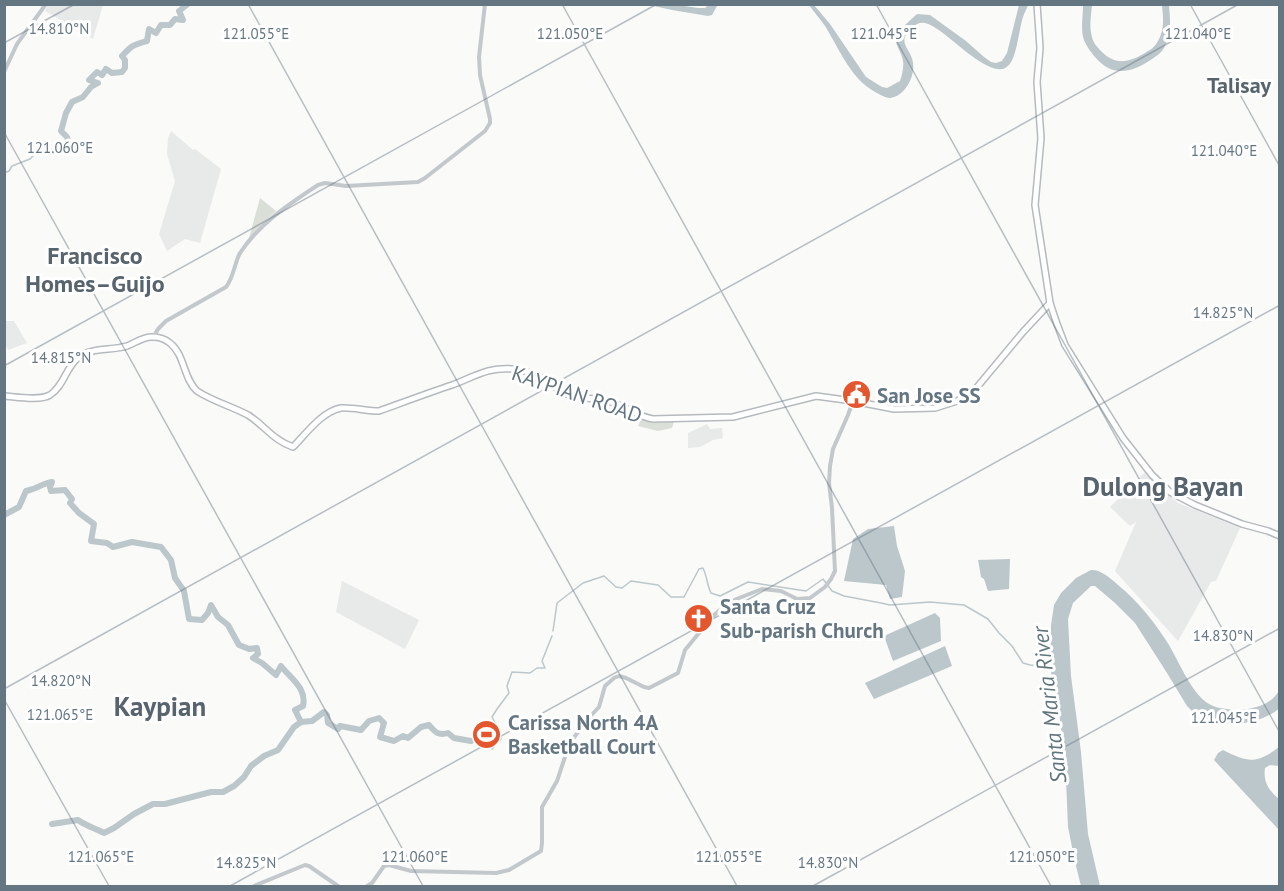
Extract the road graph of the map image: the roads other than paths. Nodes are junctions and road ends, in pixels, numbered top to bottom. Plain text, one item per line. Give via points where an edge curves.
1 (46, 4) edge
2 (485, 4) edge
3 (1037, 4) edge
4 (4, 72) edge
5 (1050, 303) junction
6 (154, 336) junction
7 (4, 396) edge
8 (853, 400) junction
9 (1280, 536) edge
10 (254, 886) edge
11 (338, 886) edge
12 (367, 886) edge

1 - 4 street via 17,44
2 - 6 street via 479,57 490,119 486,131 418,182 318,185 280,210 244,248 226,287 166,321
3 - 5 main road via 1041,138 1035,205
5 - 8 main road, KAYPIAN ROAD via 964,398 934,408 914,409
5 - 9 main road via 1065,345 1123,438 1152,475 1170,492 1195,506
6 - 7 main road via 81,356 47,397
6 - 8 main road, KAYPIAN ROAD via 173,346 196,391 247,414 278,440 293,447 318,421 342,408 379,411 494,369 525,372 563,393 614,402 653,419 733,417 816,396
8 - 12 street via 830,466 835,571 825,587 810,598 797,599 781,591 762,589 729,602 685,650 678,673 649,688 620,676 609,681 599,707 568,748 557,781 542,807 541,851 509,870 495,873 411,871 384,866
10 - 11 street via 305,865

